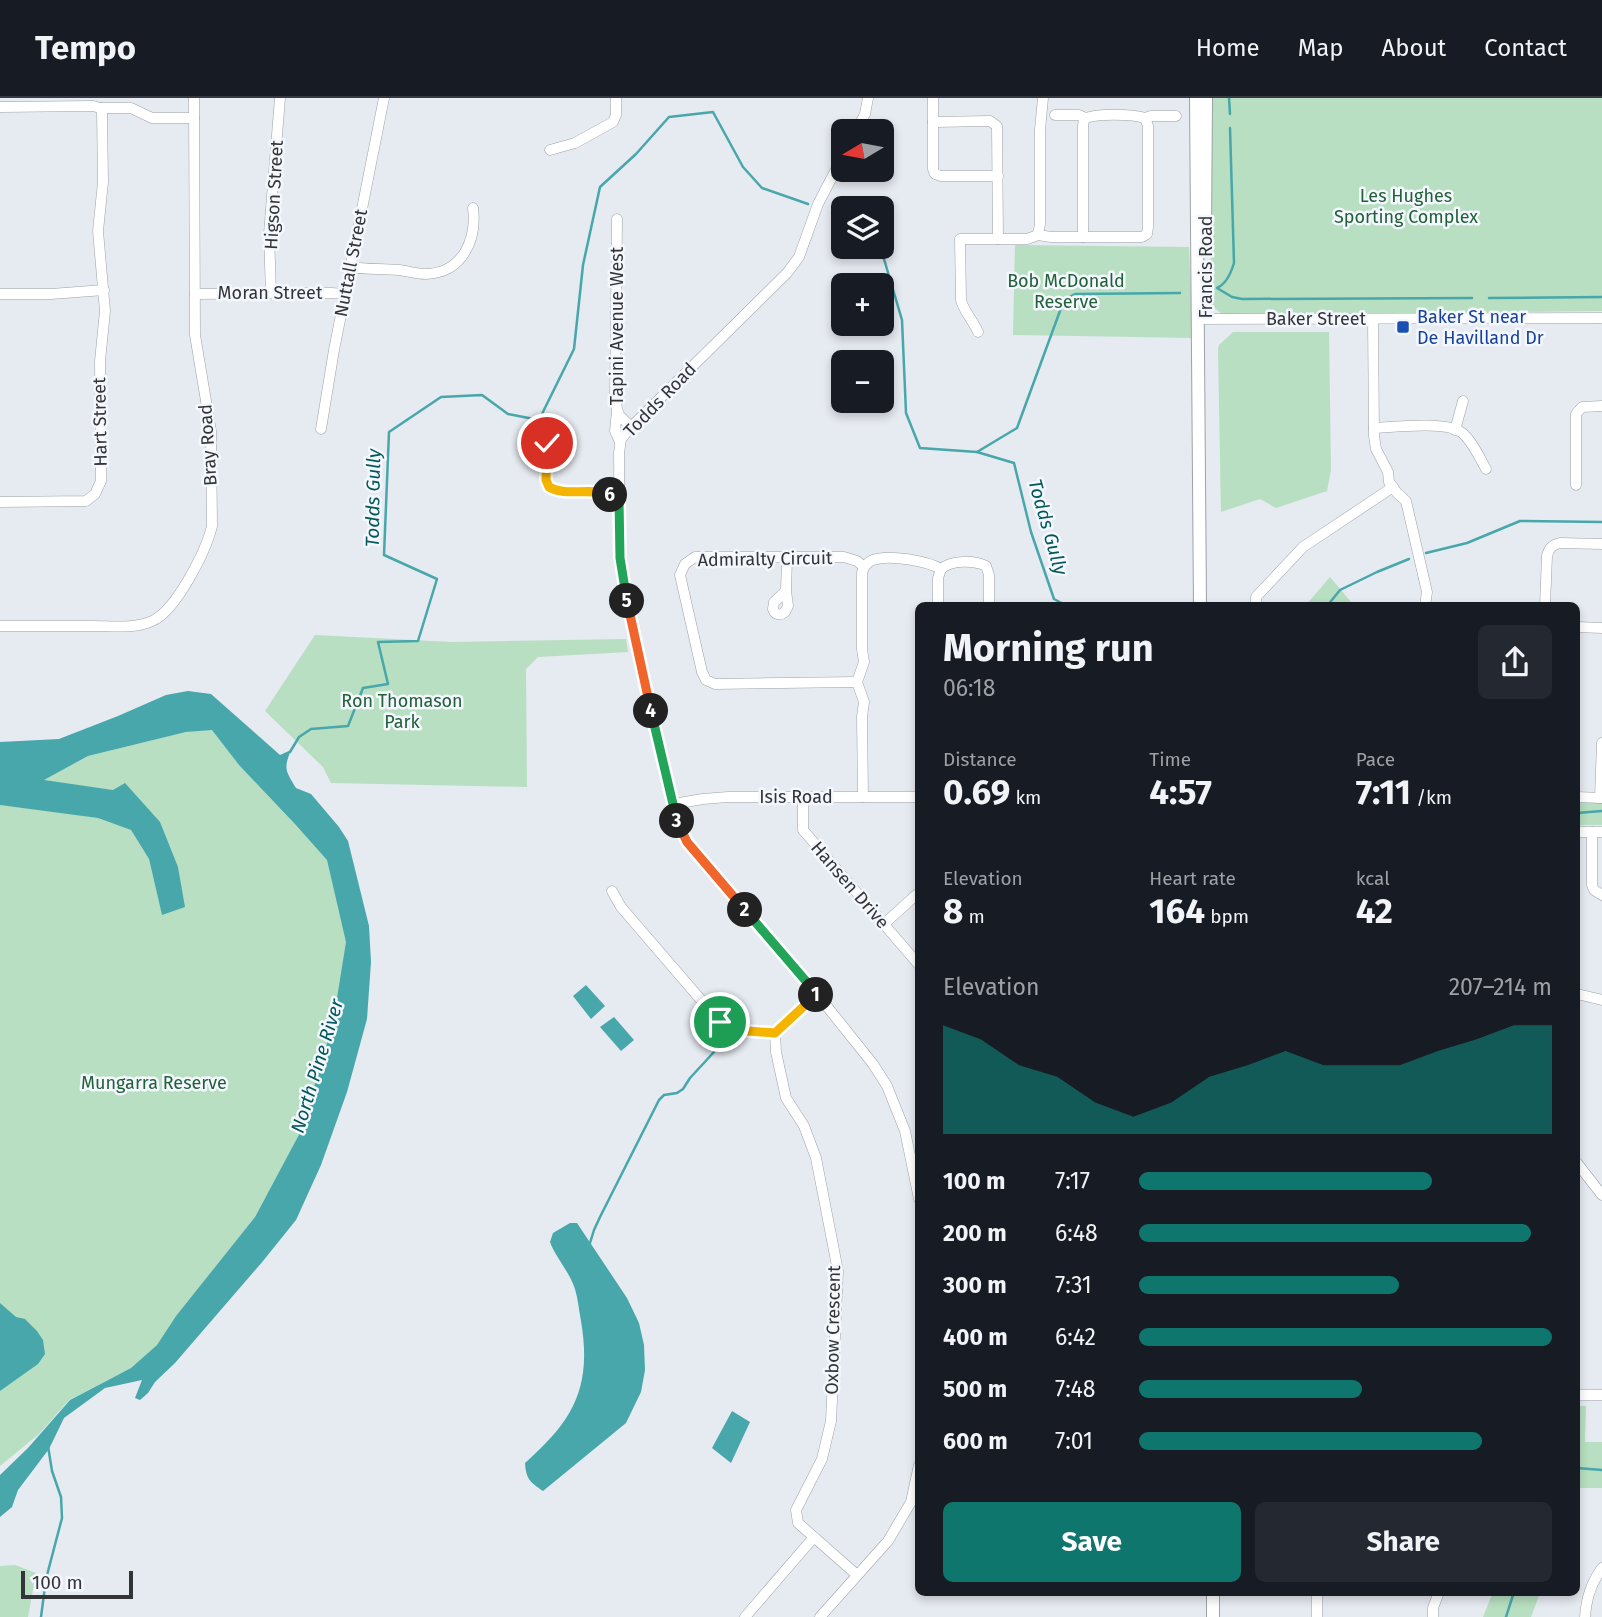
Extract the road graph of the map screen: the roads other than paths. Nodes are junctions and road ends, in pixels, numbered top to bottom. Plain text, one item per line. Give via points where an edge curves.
1 (194, 98) edge
2 (280, 98) edge
3 (384, 98) edge
4 (616, 98) edge
5 (868, 98) edge
6 (933, 98) edge
7 (1043, 98) edge
8 (1196, 98) edge
9 (1206, 98) edge
10 (0, 107) edge
11 (100, 108) junction
12 (1055, 115) dead end
13 (1177, 116) dead end
14 (194, 118) junction
15 (1085, 118) junction
16 (1145, 118) junction
17 (862, 119) edge
18 (933, 122) junction
19 (550, 150) dead end
20 (998, 176) junction
21 (831, 179) edge
22 (473, 208) dead end
23 (617, 219) dead end
24 (1038, 235) junction
25 (1083, 237) junction
26 (998, 239) junction
27 (351, 267) junction
28 (104, 290) junction
29 (271, 293) junction
30 (0, 294) edge
31 (195, 294) junction
32 (345, 294) junction
33 (1602, 318) edge
34 (1201, 319) junction
35 (1373, 319) junction
36 (978, 332) dead end
37 (1463, 401) dead end
38 (1602, 406) edge
39 (617, 411) junction
40 (631, 427) junction
41 (1374, 428) junction
42 (321, 429) dead end
43 (1455, 430) junction
44 (620, 442) junction
45 (532, 454) dead end
46 (1486, 468) dead end
47 (619, 481) junction
48 (1576, 485) dead end
49 (1393, 487) junction
50 (600, 491) junction
51 (619, 500) junction
52 (0, 502) edge
53 (1602, 544) edge
54 (787, 558) junction
55 (864, 567) junction
56 (941, 569) junction
57 (786, 591) dead end
58 (939, 602) edge
59 (989, 602) edge
60 (1200, 602) edge
61 (1256, 602) edge
62 (1426, 602) edge
63 (1545, 602) edge
64 (0, 626) edge
65 (1580, 627) edge
66 (1602, 628) edge
67 (857, 682) junction
68 (1602, 743) edge
69 (803, 797) junction
70 (863, 797) junction
71 (915, 797) edge
72 (1580, 797) edge
73 (1601, 798) edge
74 (673, 804) junction
75 (1597, 832) edge
76 (612, 891) dead end
77 (1602, 894) edge
78 (915, 896) edge
79 (884, 924) junction
80 (915, 960) edge
81 (817, 994) junction
82 (1580, 995) edge
83 (1602, 1000) edge
84 (775, 1033) junction
85 (1580, 1167) edge
86 (915, 1180) edge
87 (1602, 1195) edge
88 (1580, 1395) edge
89 (1602, 1395) edge
90 (915, 1484) edge
91 (814, 1537) junction
92 (1602, 1568) edge
93 (858, 1575) junction
94 (1213, 1596) edge
95 (1317, 1596) edge
96 (1437, 1596) edge
97 (745, 1617) edge
98 (820, 1617) edge
99 (1213, 1617) edge
100 (1317, 1617) edge
101 (1433, 1617) edge
102 (1585, 1617) edge

1 - 14 street, Bray Road
2 - 29 street, Higson Street via 269,234
3 - 27 street, Nuttall Street
4 - 19 street via 614,121 575,143
5 - 17 street
6 - 18 street
7 - 24 street
8 - 34 main road, Francis Road
9 - 34 main road, Francis Road
10 - 11 street
11 - 14 street via 131,108 152,118
11 - 28 street, Hart Street via 103,182 97,231
12 - 15 street
13 - 16 street
14 - 31 street, Bray Road
15 - 16 street
15 - 25 street
16 - 25 street via 1147,234
18 - 20 street via 935,174
18 - 20 street via 995,123
20 - 26 street
21 - 40 street, Todds Road via 792,267
22 - 27 street via 470,243 447,268 427,274
23 - 39 street, Tapini Avenue West
24 - 25 street
24 - 26 street
26 - 36 street via 960,239 961,300
27 - 32 street, Nuttall Street
28 - 30 street
28 - 52 street, Hart Street via 101,481 95,494 86,501
29 - 31 street, Moran Street
29 - 32 street, Moran Street
31 - 64 street, Bray Road via 195,335 211,431 212,526 191,574 165,613 140,625
32 - 42 street, Nuttall Street
33 - 35 street, Baker Street
34 - 35 street, Baker Street
34 - 60 main road, Francis Road via 1206,373 1200,436
35 - 41 street
37 - 43 street
38 - 48 street via 1582,407 1576,414
39 - 40 street, Tapini Avenue West
39 - 44 street via 615,431
40 - 44 street, Todds Road
41 - 43 street via 1446,426
41 - 49 street via 1376,449
43 - 46 street via 1474,447
44 - 47 street, Todds Road
45 - 50 street via 546,448 546,480 551,488
47 - 50 street
47 - 51 street, Todds Road
49 - 61 street via 1303,547
49 - 62 street via 1406,501
50 - 51 street
51 - 74 street, Todds Road via 622,576
53 - 63 street via 1560,543 1549,549
54 - 55 street, Admiralty Circuit via 844,557
54 - 57 street
54 - 67 street, Admiralty Circuit via 695,558 685,564 680,575 702,673 715,684
55 - 56 street via 876,559 903,558
55 - 67 street via 864,662
56 - 58 street
56 - 59 street via 953,563 986,566
65 - 66 street
67 - 70 street via 864,702
68 - 73 street
69 - 70 street, Isis Road
69 - 74 street, Isis Road via 728,797
69 - 79 street, Hansen Drive via 803,830
70 - 71 street, Isis Road
72 - 73 street
74 - 81 street, Todds Road via 687,842
75 - 77 street via 1592,885
76 - 84 street via 720,1022 734,1030
78 - 79 street
79 - 80 street, Hansen Drive
81 - 84 street
81 - 86 street, Todds Road via 887,1086 905,1131
82 - 83 street
84 - 91 street, Oxbow Crescent via 786,1098 804,1126 816,1158 838,1270 831,1421 822,1459 796,1510 797,1523
85 - 87 street
88 - 89 street
90 - 93 street via 903,1518
91 - 93 street, Oxbow Crescent
91 - 97 street
92 - 102 street via 1588,1596
93 - 98 street
94 - 99 main road
95 - 100 street
96 - 101 street

